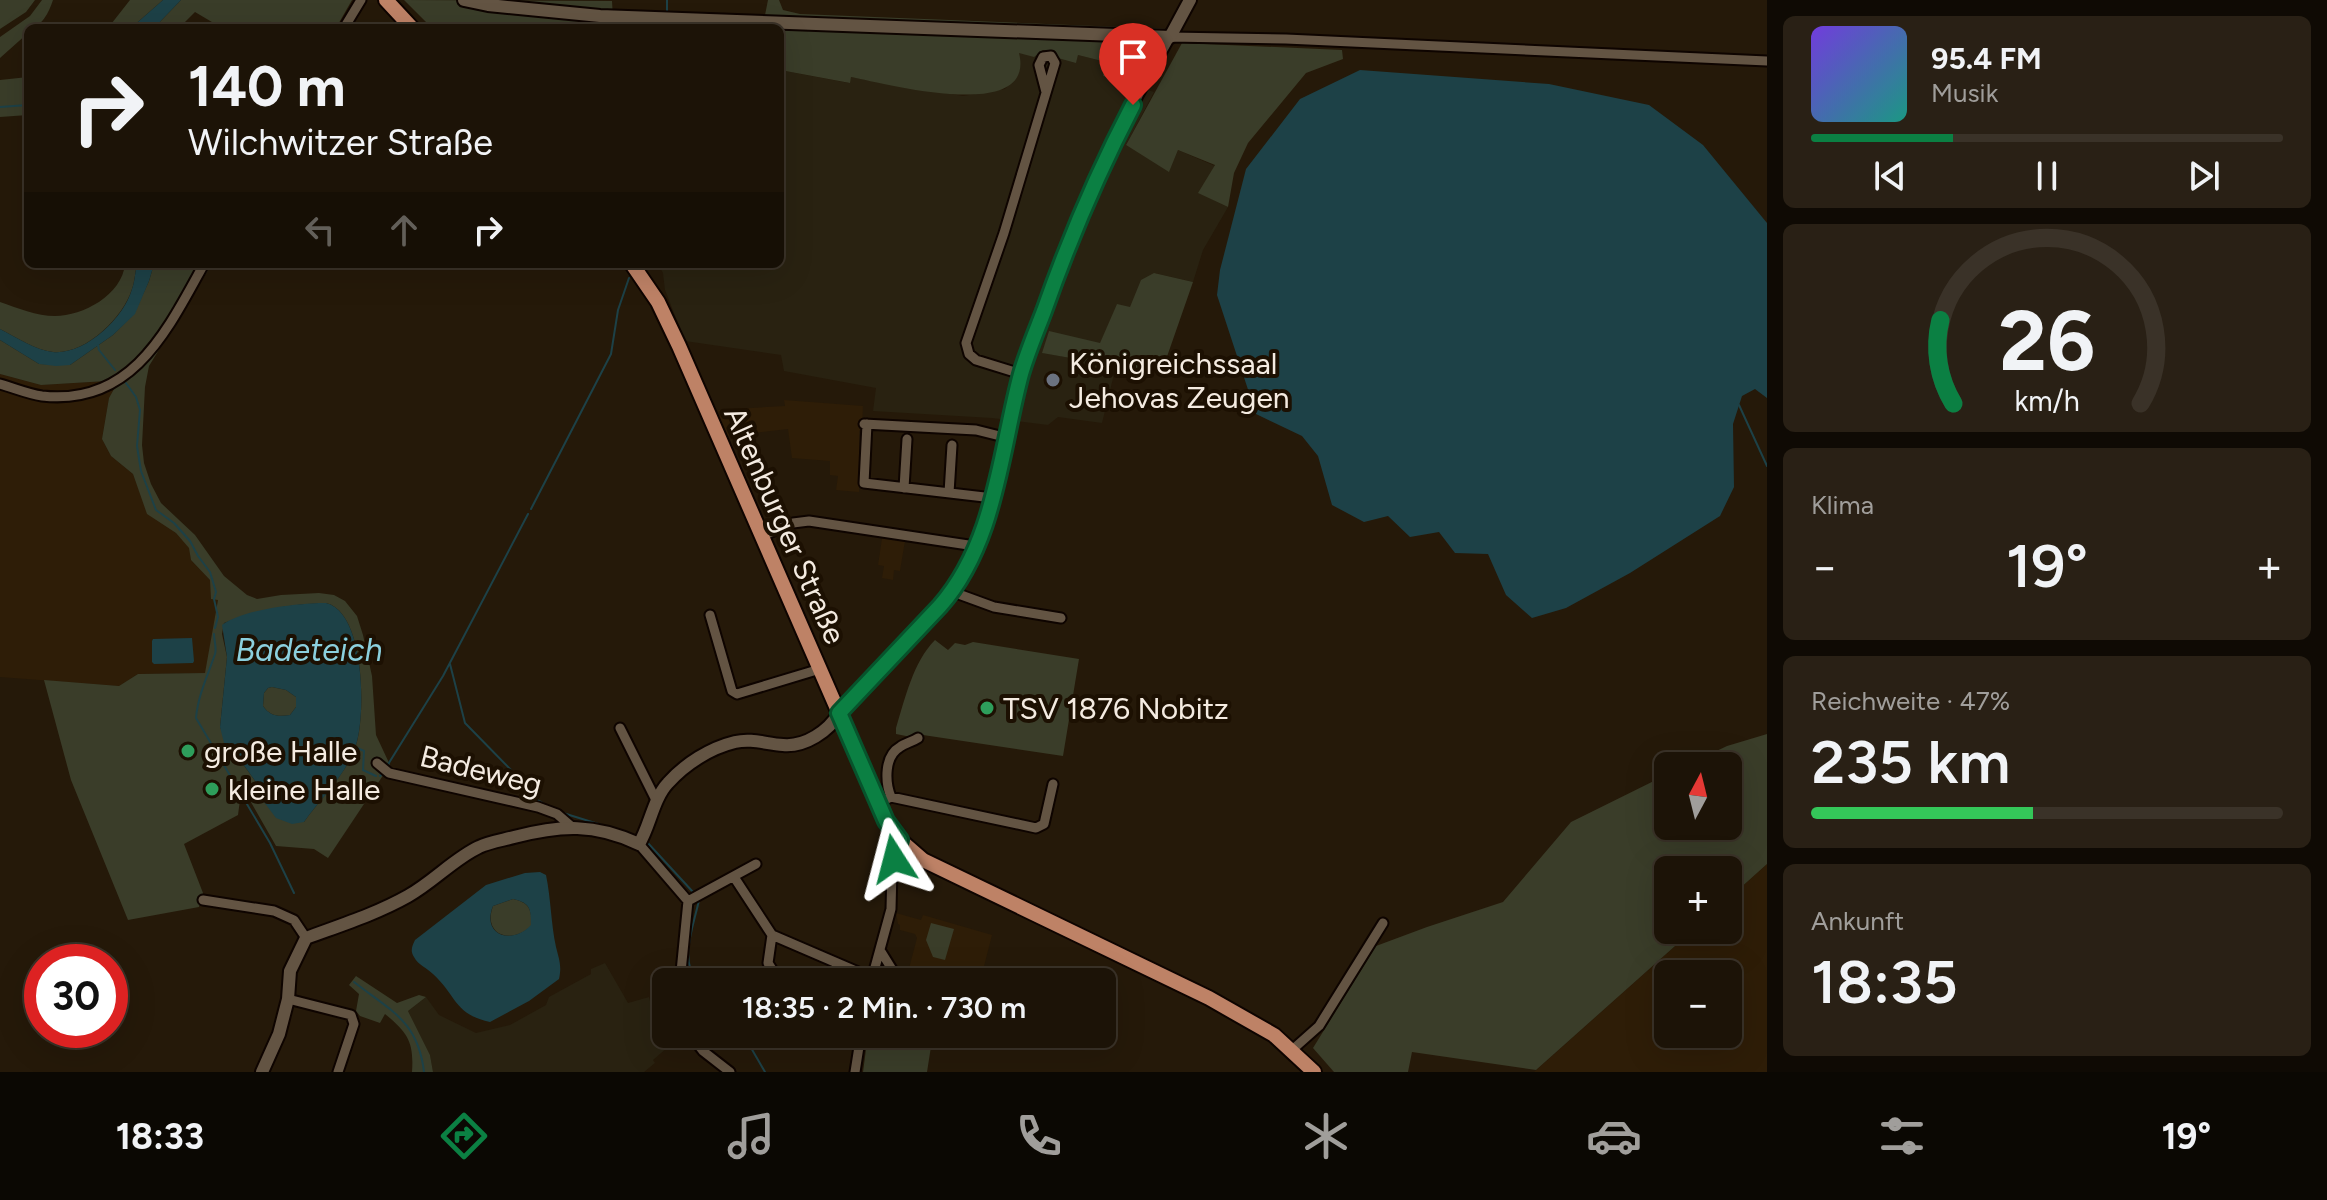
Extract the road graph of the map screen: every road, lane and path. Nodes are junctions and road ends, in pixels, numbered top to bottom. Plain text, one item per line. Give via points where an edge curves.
1 (361, 0) edge
2 (386, 0) edge
3 (464, 0) edge
4 (1190, 0) edge
5 (346, 24) edge
6 (408, 24) edge
7 (1170, 37) junction
8 (1767, 61) edge
9 (1046, 92) dead end
10 (202, 268) edge
11 (635, 268) edge
12 (1021, 374) junction
13 (0, 384) edge
14 (1008, 438) junction
15 (907, 439) dead end
16 (952, 445) dead end
17 (904, 488) junction
18 (949, 493) junction
19 (993, 498) junction
20 (762, 536) junction
21 (975, 546) junction
22 (953, 592) junction
23 (710, 615) dead end
24 (1061, 618) dead end
25 (820, 669) junction
26 (839, 713) junction
27 (620, 728) dead end
28 (918, 738) dead end
29 (377, 763) dead end
30 (1053, 784) dead end
31 (885, 800) junction
32 (657, 802) junction
33 (572, 827) junction
34 (642, 840) junction
35 (900, 840) junction
36 (756, 864) dead end
37 (734, 877) junction
38 (694, 898) junction
39 (203, 900) dead end
40 (1383, 923) dead end
41 (772, 935) junction
42 (306, 938) junction
43 (880, 950) junction
44 (682, 968) edge
45 (771, 968) edge
46 (844, 968) edge
47 (875, 968) edge
48 (891, 968) edge
49 (288, 999) junction
50 (701, 1048) edge
51 (859, 1048) edge
52 (1292, 1050) junction
53 (262, 1072) edge
54 (338, 1072) edge
55 (730, 1072) edge
56 (855, 1072) edge
57 (1314, 1072) edge

1 - 5 street
2 - 6 main road
3 - 7 street via 600,16
4 - 7 street
7 - 8 street
7 - 12 street via 1101,166
9 - 12 street via 966,343 976,360
10 - 13 street via 153,349 107,387 65,397
11 - 20 main road, Altenburger Straße via 658,302
12 - 14 street
14 - 17 street via 976,430 865,424 864,483
14 - 19 street
15 - 17 street
16 - 18 street
17 - 18 street
18 - 19 street
19 - 21 street
20 - 21 street via 809,521
20 - 25 main road, Altenburger Straße
21 - 22 street
22 - 24 street via 994,607
22 - 26 street
23 - 25 street via 737,694
25 - 26 main road, Altenburger Straße
26 - 31 main road, Altenburger Straße
26 - 32 street via 825,730 805,741 786,746 736,742 710,751 665,786
27 - 32 street
28 - 31 street via 890,755
29 - 33 street, Badeweg via 389,773 538,807
30 - 31 street via 1041,827
31 - 35 main road, Altenburger Straße via 886,821
32 - 34 street
33 - 34 street
33 - 42 street via 479,847 434,881 383,909
34 - 38 street
35 - 43 street
35 - 52 main road, Altenburger Straße via 923,860 1209,998
36 - 37 street
37 - 38 street
37 - 41 street
38 - 44 street
39 - 42 street via 274,911 294,920
40 - 52 street via 1319,1026
41 - 45 street
41 - 46 street
42 - 49 street via 290,971
43 - 47 street
43 - 48 street
49 - 53 street
49 - 54 street via 351,1015 354,1024
50 - 55 street
51 - 56 street
52 - 57 main road, Altenburger Straße

